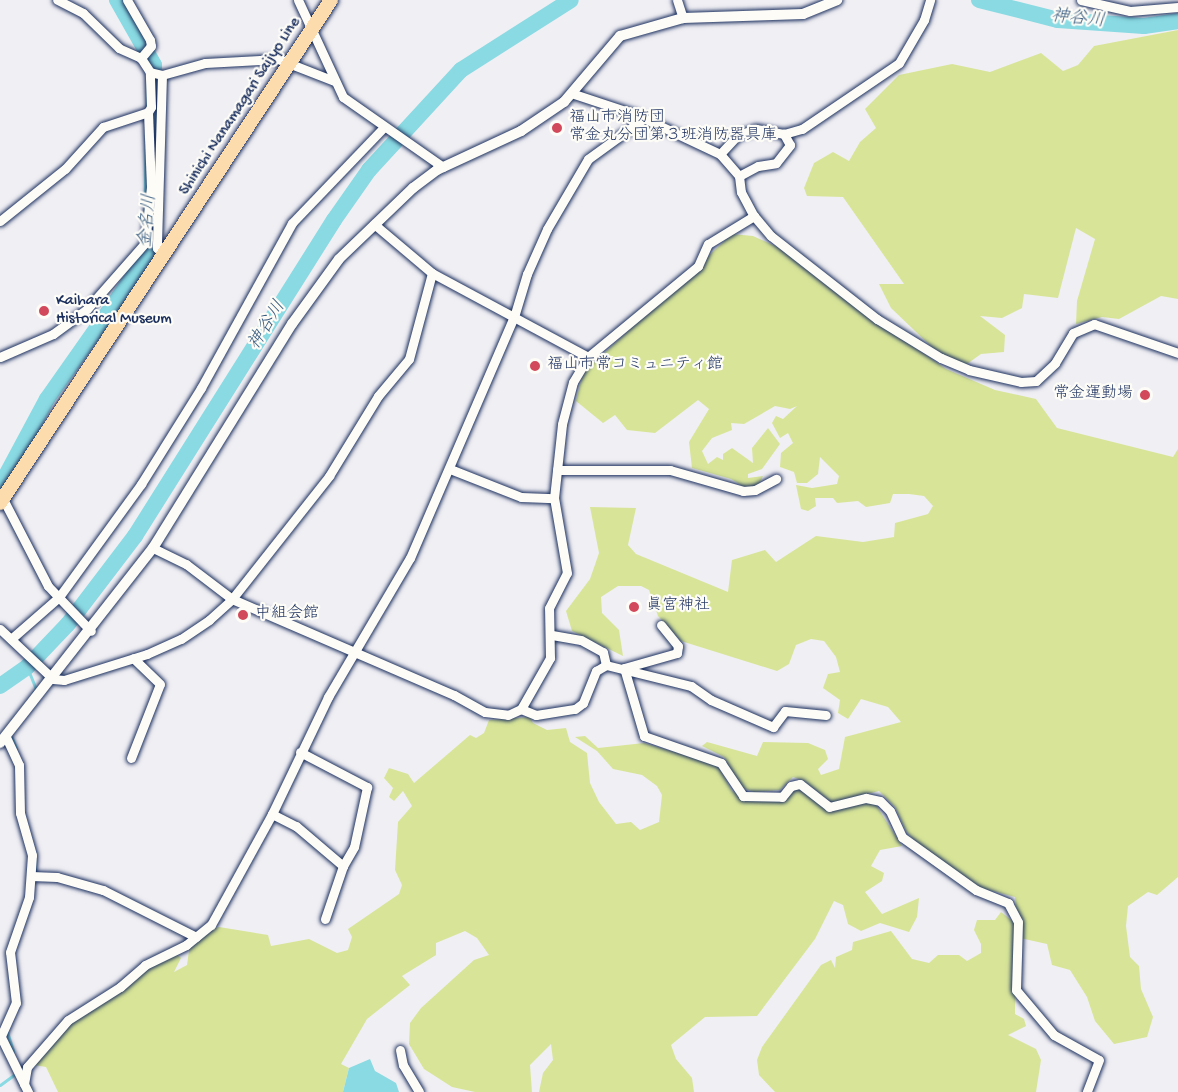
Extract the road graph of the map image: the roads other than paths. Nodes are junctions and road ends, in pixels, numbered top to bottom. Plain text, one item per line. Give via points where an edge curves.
1 (57, 0) edge
2 (127, 0) edge
3 (298, 0) edge
4 (331, 0) edge
5 (676, 0) edge
6 (837, 0) edge
7 (930, 0) edge
8 (1081, 0) edge
9 (1178, 7) edge
10 (683, 18) junction
11 (312, 29) junction
12 (141, 58) junction
13 (289, 65) junction
14 (150, 72) junction
15 (162, 75) junction
16 (334, 81) junction
17 (571, 93) junction
18 (148, 112) junction
19 (643, 119) junction
20 (384, 127) junction
21 (784, 134) junction
22 (720, 154) junction
23 (443, 167) junction
24 (739, 176) junction
25 (754, 216) junction
26 (0, 221) edge
27 (374, 224) junction
28 (163, 254) junction
29 (432, 273) junction
30 (514, 317) junction
31 (1178, 353) edge
32 (0, 357) edge
33 (588, 357) junction
34 (450, 470) junction
35 (557, 470) junction
36 (776, 479) dead end
37 (1, 498) edge
38 (554, 498) junction
39 (153, 548) junction
40 (59, 597) junction
41 (232, 599) junction
42 (661, 625) dead end
43 (0, 629) edge
44 (91, 632) junction
45 (552, 635) junction
46 (11, 639) junction
47 (353, 652) junction
48 (133, 658) junction
49 (606, 665) junction
50 (624, 668) junction
51 (51, 678) junction
52 (521, 709) junction
53 (826, 715) dead end
54 (3, 740) edge
55 (300, 752) junction
56 (131, 758) dead end
57 (272, 814) junction
58 (342, 866) junction
59 (31, 876) junction
60 (325, 919) dead end
61 (196, 937) junction
62 (0, 1035) edge
63 (400, 1050) dead end
64 (26, 1088) edge
65 (419, 1092) edge
66 (1087, 1092) edge

1 - 12 street via 83,13 119,48
2 - 12 street via 151,46
3 - 11 street
4 - 11 main road, Shinichi Nanamagari Saijyo Line
5 - 10 street
6 - 10 street via 802,15
7 - 21 street via 924,20 899,63 802,129
8 - 9 street via 1130,11
10 - 17 street via 620,36
11 - 13 main road, Shinichi Nanamagari Saijyo Line
11 - 16 street
12 - 14 street
13 - 15 street via 278,59 244,59 205,63
13 - 16 street
13 - 28 main road, Shinichi Nanamagari Saijyo Line
14 - 15 street
14 - 18 street via 152,94
15 - 28 street via 157,248
16 - 20 street via 343,97
17 - 19 street
17 - 23 street via 521,131
18 - 26 street via 103,128 65,170
18 - 32 street via 151,187 145,243 87,309 54,334
19 - 22 street
19 - 30 street via 588,159 580,171 526,274
20 - 23 street
20 - 40 street via 292,223 201,388 141,484
21 - 22 street via 756,129 738,135
21 - 24 street via 790,145 776,163 758,166
22 - 24 street
23 - 27 street
24 - 25 street via 741,192
25 - 31 street via 771,236 877,319 941,358 969,370 1021,382 1036,381 1051,369 1073,333 1094,324
25 - 33 street via 708,244 698,266 679,286
27 - 29 street
27 - 39 street via 339,259 292,324
28 - 37 main road, Shinichi Nanamagari Saijyo Line
29 - 30 street
29 - 41 street via 409,360 378,396 329,476
30 - 33 street
30 - 34 street
33 - 35 street via 573,382 562,424
34 - 38 street via 521,497
34 - 47 street via 410,558
35 - 36 street via 670,470 743,491 755,490
35 - 38 street
37 - 40 street via 48,586
38 - 45 street via 567,573 549,608
39 - 41 street via 186,564
39 - 44 street
40 - 44 street
40 - 46 street
41 - 47 street
41 - 48 street via 181,639
42 - 50 street via 678,646 677,653
43 - 46 street
44 - 51 street
45 - 49 street via 581,640 603,652
45 - 52 street via 550,658
46 - 51 street
47 - 52 street via 485,712 508,715
47 - 55 street
48 - 51 street via 64,680
48 - 56 street via 160,684
49 - 50 street
49 - 52 street via 596,671 583,703 575,710 536,715
50 - 53 street via 691,687 772,727 785,711
50 - 66 street via 644,736 721,763 743,796 782,797 791,786 800,784 829,807 866,798 880,801 890,811 902,837 976,890 1008,903 1018,922 1016,990 1054,1035 1099,1060
51 - 54 street
54 - 59 street via 19,765 20,813 33,855
55 - 57 street
55 - 58 street via 367,787 354,847
57 - 58 street via 296,826
57 - 61 street via 211,925
58 - 60 street
59 - 61 street via 57,877 103,890
59 - 62 street via 29,897 10,952 16,1003
61 - 64 street via 145,965 120,987 68,1020 27,1067
62 - 64 street
63 - 65 street via 403,1065

